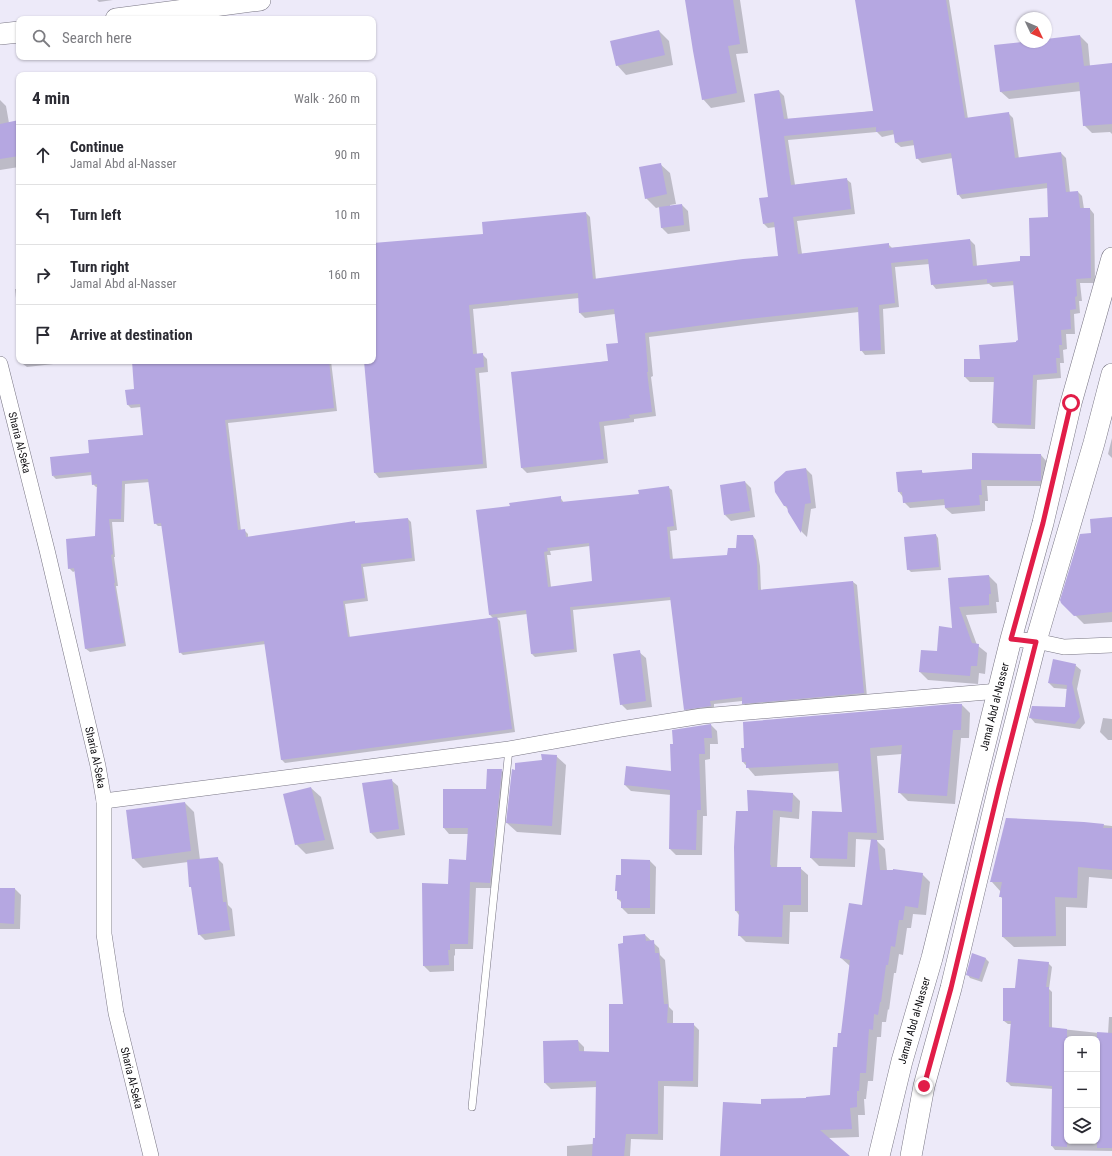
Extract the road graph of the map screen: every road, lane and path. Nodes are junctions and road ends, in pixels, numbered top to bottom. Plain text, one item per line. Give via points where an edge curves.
1 (260, 0) edge
2 (139, 16) edge
3 (16, 32) edge
4 (0, 34) edge
5 (1112, 258) edge
6 (0, 364) edge
7 (1112, 374) edge
8 (1011, 639) junction
9 (1036, 642) junction
10 (1112, 646) edge
11 (999, 691) junction
12 (509, 749) junction
13 (104, 801) junction
14 (472, 1107) dead end
15 (151, 1156) edge
16 (879, 1156) edge
17 (910, 1156) edge

1 - 2 main road
3 - 4 main road
5 - 8 main road, Jamal Abd al-Nasser via 1071,403 1043,523
6 - 13 street, Sharia Al-Seka via 47,550
7 - 9 main road
8 - 9 street
8 - 11 main road, Jamal Abd al-Nasser
9 - 10 street via 1064,647
9 - 17 main road via 951,988 924,1086
11 - 12 street via 702,716
11 - 16 main road, Jamal Abd al-Nasser
12 - 13 street
12 - 14 lane
13 - 15 street, Sharia Al-Seka via 104,934 116,1013

